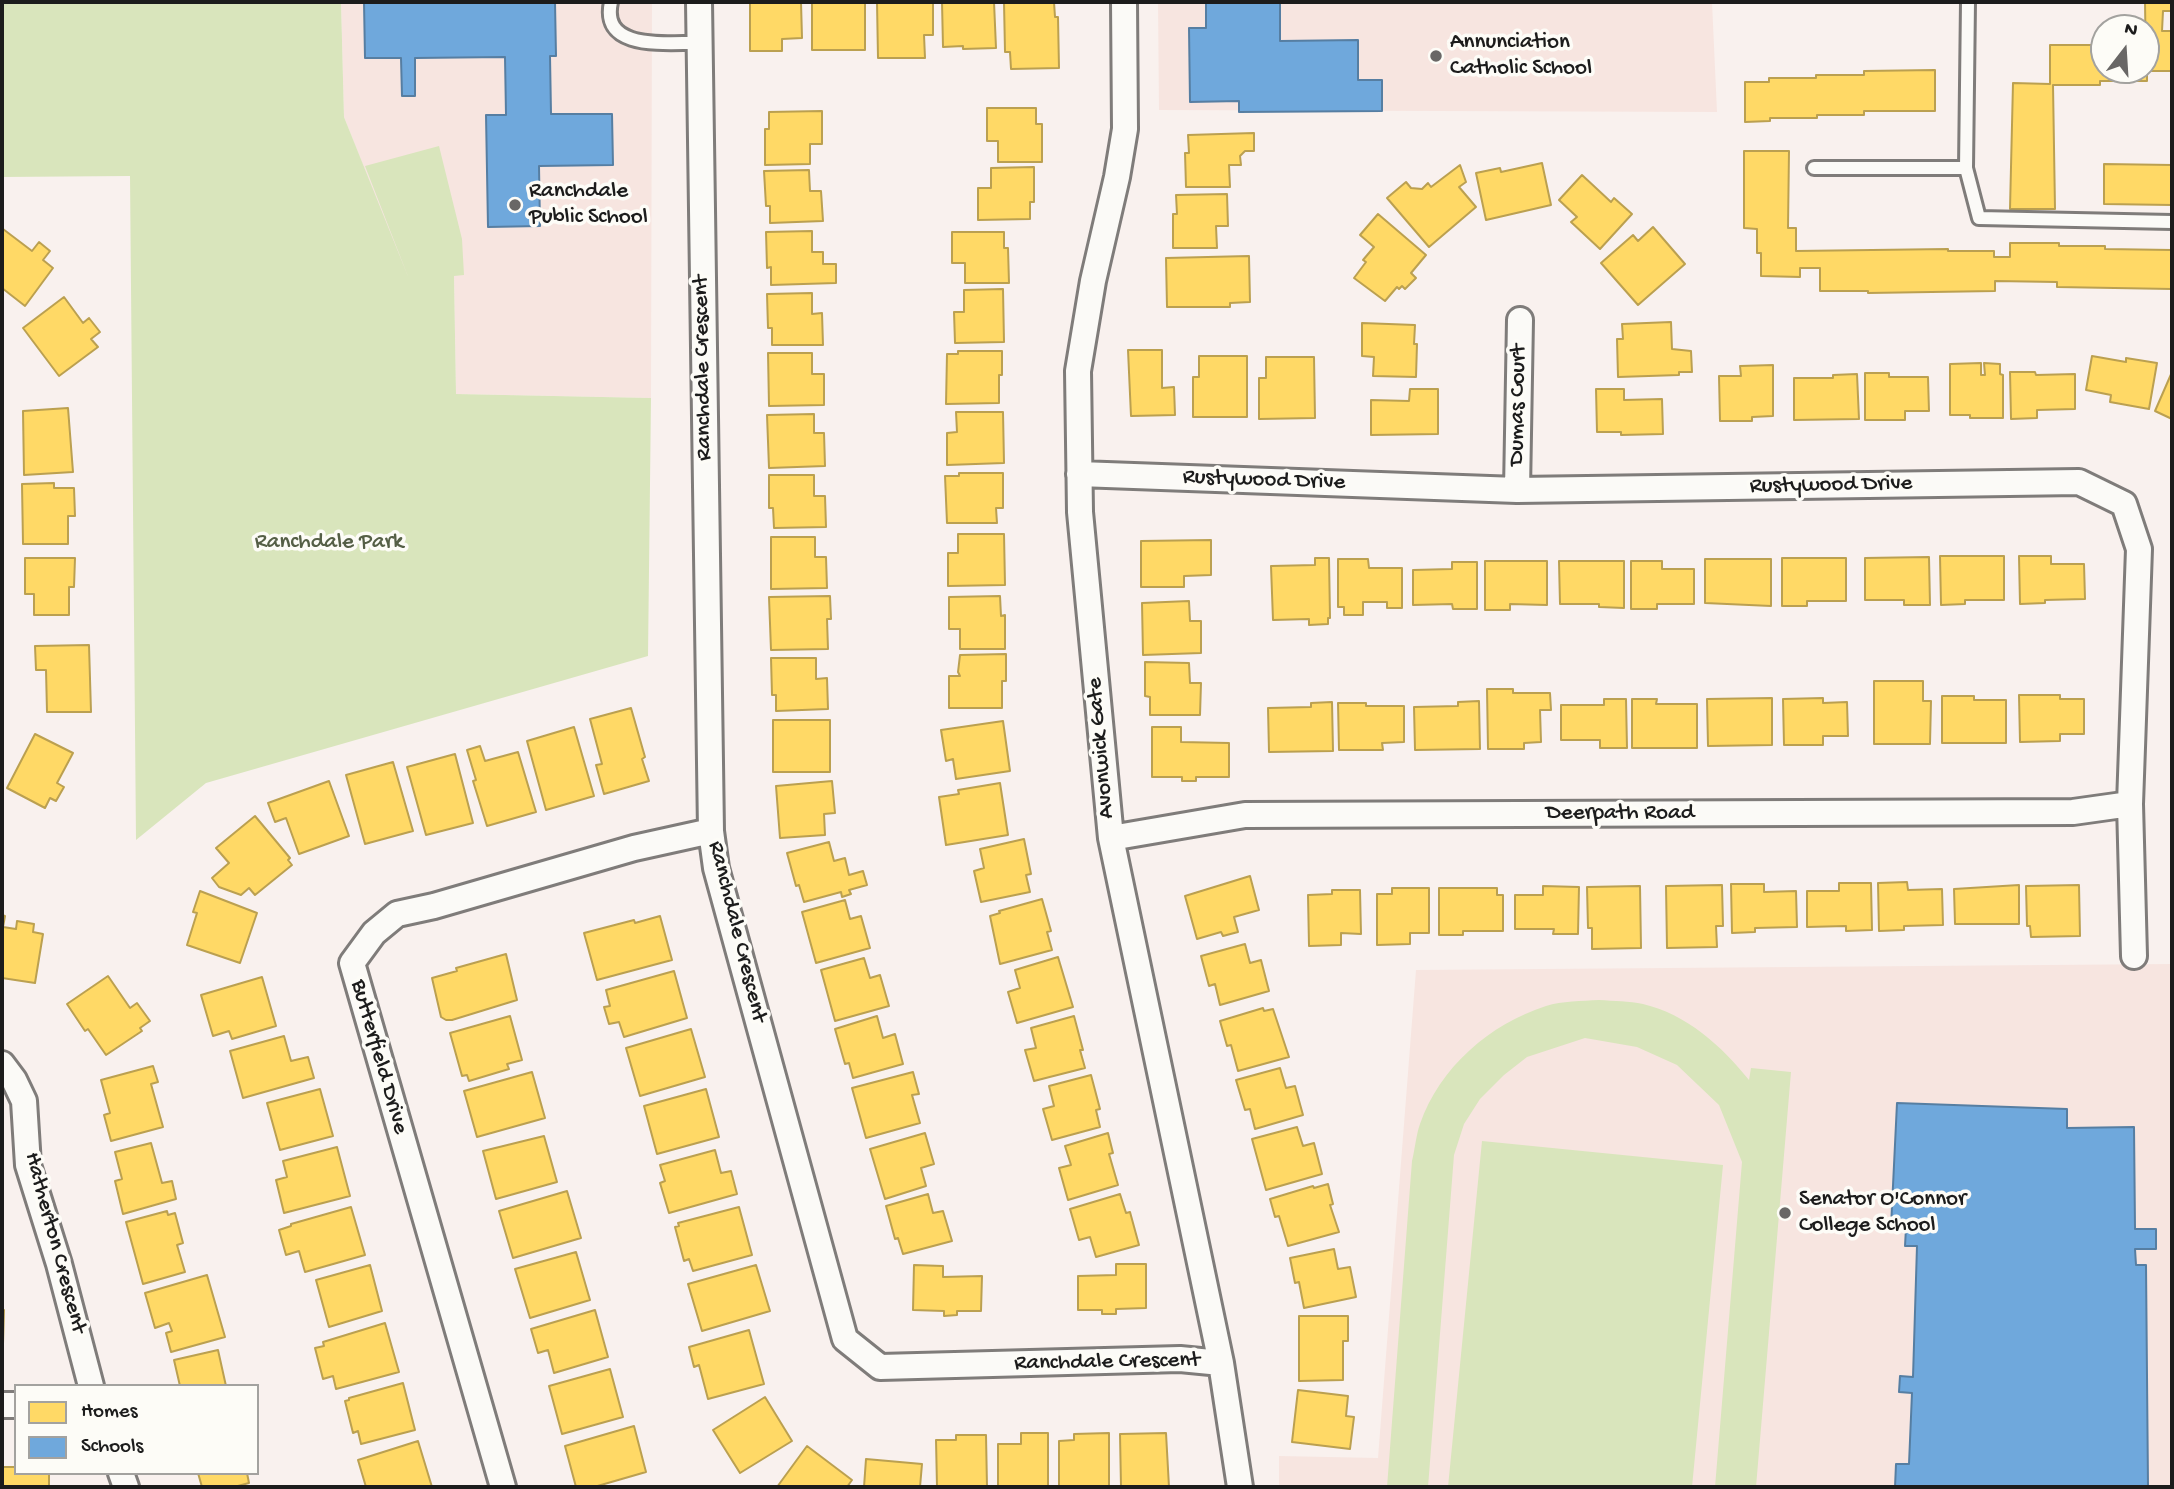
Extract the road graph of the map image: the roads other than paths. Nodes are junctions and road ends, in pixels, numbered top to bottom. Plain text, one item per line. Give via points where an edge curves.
1 (611, 2) edge
2 (699, 2) edge
3 (1125, 2) edge
4 (1968, 2) edge
5 (699, 43) junction
6 (1814, 168) dead end
7 (1966, 168) junction
8 (2172, 222) edge
9 (1520, 320) dead end
10 (1079, 474) junction
11 (1517, 490) junction
12 (2130, 804) junction
13 (710, 831) junction
14 (1111, 838) junction
15 (2134, 956) dead end
16 (2, 1063) edge
17 (1221, 1363) junction
18 (90, 1384) edge
19 (503, 1487) edge
20 (1240, 1487) edge

1 - 5 lane via 613,24 622,36 636,41
2 - 5 street, Ranchdale Crescent
3 - 10 street, Avonwick Gate via 1125,129 1078,371
4 - 7 lane
5 - 13 street, Ranchdale Crescent
6 - 7 lane
7 - 8 lane via 1979,218
9 - 11 street, Dumas Court
10 - 11 street, Rustywood Drive
10 - 14 street, Avonwick Gate
11 - 12 street, Rustywood Drive via 2078,482 2124,504 2139,549
12 - 14 street, Deerpath Road via 2059,812 1245,815
12 - 15 street, Rustywood Drive
13 - 17 street, Ranchdale Crescent via 716,868 845,1339 880,1367 1180,1359
13 - 19 street, Butterfield Drive via 397,914 374,933 352,964
14 - 17 street, Avonwick Gate
16 - 18 street, Hatherton Crescent via 24,1101 29,1165
17 - 20 street, Avonwick Gate

